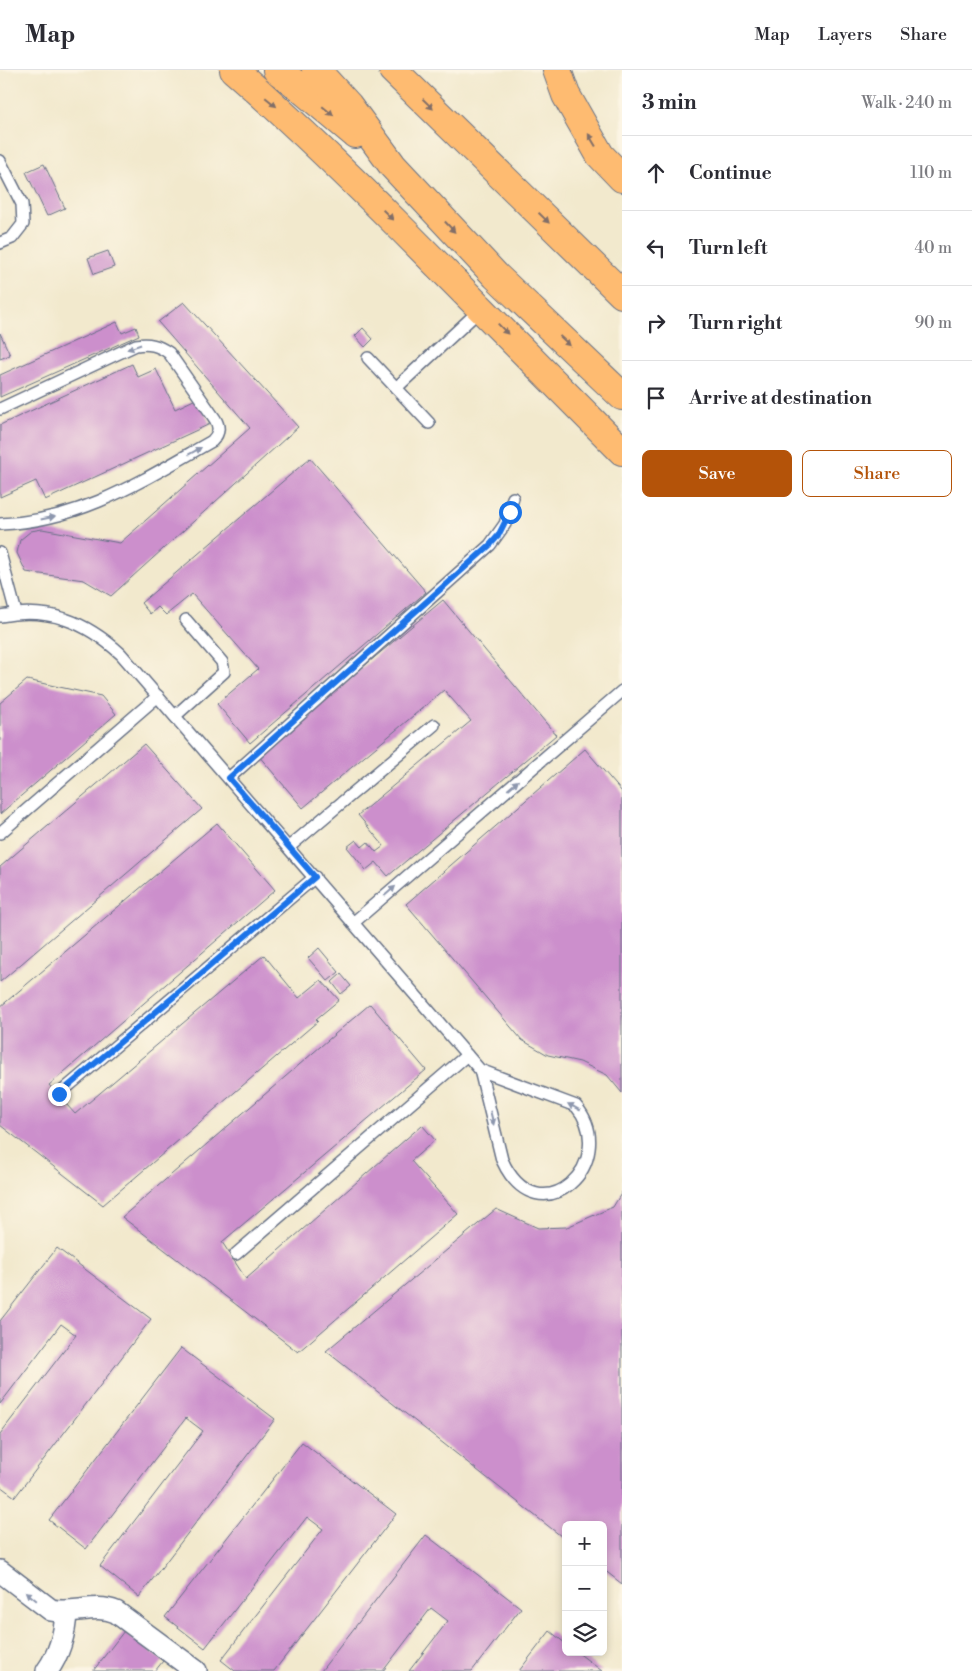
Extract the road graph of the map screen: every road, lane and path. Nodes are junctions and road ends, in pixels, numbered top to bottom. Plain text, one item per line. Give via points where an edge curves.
1 (234, 70) edge
2 (277, 70) edge
3 (316, 70) edge
4 (393, 70) edge
5 (557, 70) edge
6 (0, 161) edge
7 (393, 166) junction
8 (622, 178) edge
9 (0, 243) edge
10 (622, 294) edge
11 (482, 308) junction
12 (368, 358) dead end
13 (396, 388) junction
14 (622, 396) edge
15 (0, 409) edge
16 (429, 423) dead end
17 (622, 451) edge
18 (513, 498) dead end
19 (0, 524) edge
20 (0, 553) edge
21 (16, 613) junction
22 (0, 616) edge
23 (186, 620) dead end
24 (622, 692) edge
25 (158, 696) junction
26 (175, 716) junction
27 (434, 725) dead end
28 (229, 778) junction
29 (0, 833) edge
30 (288, 847) junction
31 (315, 877) junction
32 (353, 923) junction
33 (467, 1055) junction
34 (480, 1070) junction
35 (59, 1094) dead end
36 (236, 1254) dead end
37 (0, 1571) edge
38 (66, 1612) junction
39 (47, 1671) edge
40 (196, 1671) edge

1 -> 11 highway via 321,148
2 -> 7 highway
3 - 7 highway via 348,105
4 -> 10 highway
8 -> 5 highway via 600,155 566,94
6 - 9 lane via 22,204 23,224 12,238
7 -> 14 highway via 496,276
11 - 13 lane
11 -> 17 highway
12 - 13 lane
13 - 16 lane
19 -> 15 lane via 48,519 102,501 212,442 218,431 215,419 169,353 154,345 136,346
18 - 28 lane via 505,524 490,545
20 - 21 lane
21 - 22 lane
21 - 25 lane via 62,618 103,637
23 - 26 lane via 222,662 224,672
32 -> 24 lane
25 - 26 lane
25 - 29 lane
26 - 28 lane
27 - 30 lane
28 - 30 lane
30 - 31 lane
31 - 32 lane
31 - 35 lane
32 - 33 lane
33 - 34 lane
33 - 36 lane
34 -> 34 lane via 502,1160 516,1182 526,1190 550,1195 568,1191 583,1182 591,1172 598,1149 597,1136 586,1115 576,1106
38 -> 37 street via 44,1607
38 - 39 street via 62,1642
38 - 40 street via 102,1608 116,1612

